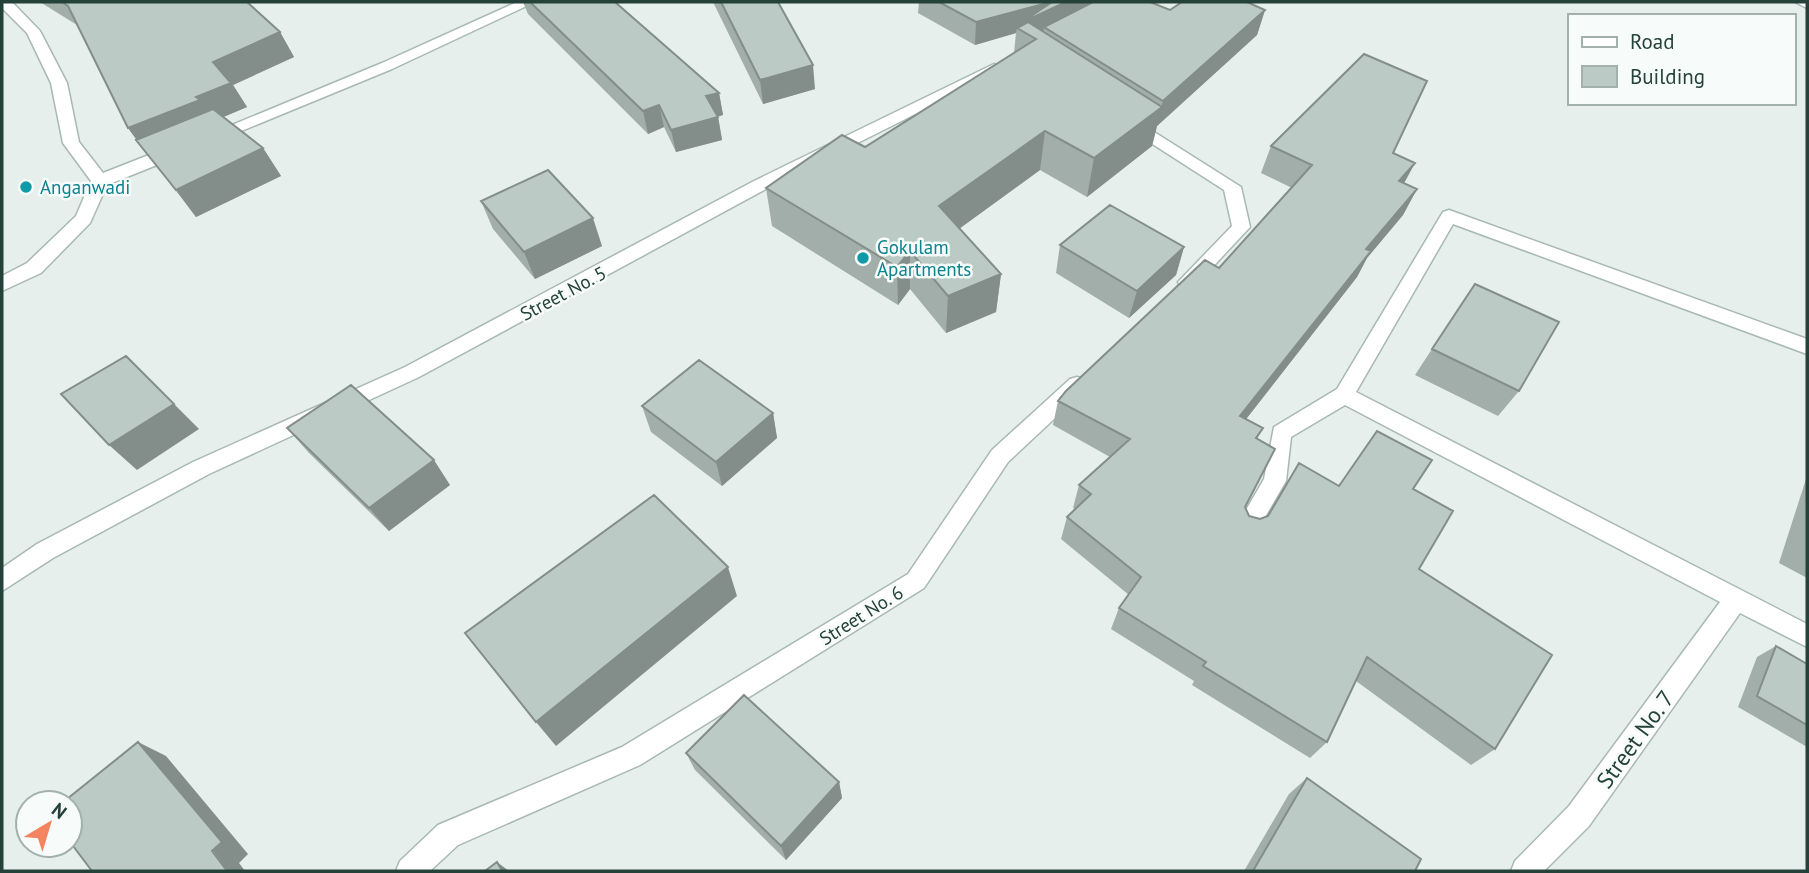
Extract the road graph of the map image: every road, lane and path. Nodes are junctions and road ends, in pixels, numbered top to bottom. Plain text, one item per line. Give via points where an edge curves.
1 (4, 2) edge
2 (528, 2) edge
3 (1802, 2) edge
4 (1807, 4) edge
5 (1015, 58) edge
6 (1118, 115) edge
7 (100, 181) junction
8 (2, 284) edge
9 (1173, 295) edge
10 (1807, 347) edge
11 (1092, 371) edge
12 (1344, 396) junction
13 (1245, 529) edge
14 (2, 582) edge
15 (1735, 599) junction
16 (1807, 636) edge
17 (410, 871) edge
18 (1525, 871) edge

1 - 7 street via 33,31 59,83 71,144
2 - 7 street via 387,66
3 - 4 street
5 - 14 street, Street No. 5 via 760,186 412,372 201,468 45,551
6 - 9 street via 1233,187 1241,227
7 - 8 street via 84,219 34,268
10 - 12 street via 1449,216
11 - 17 street, Street No. 6 via 1000,456 916,581 631,756 448,835
12 - 13 street via 1281,433 1275,481
12 - 15 street
15 - 16 street
15 - 18 street, Street No. 7 via 1579,816

